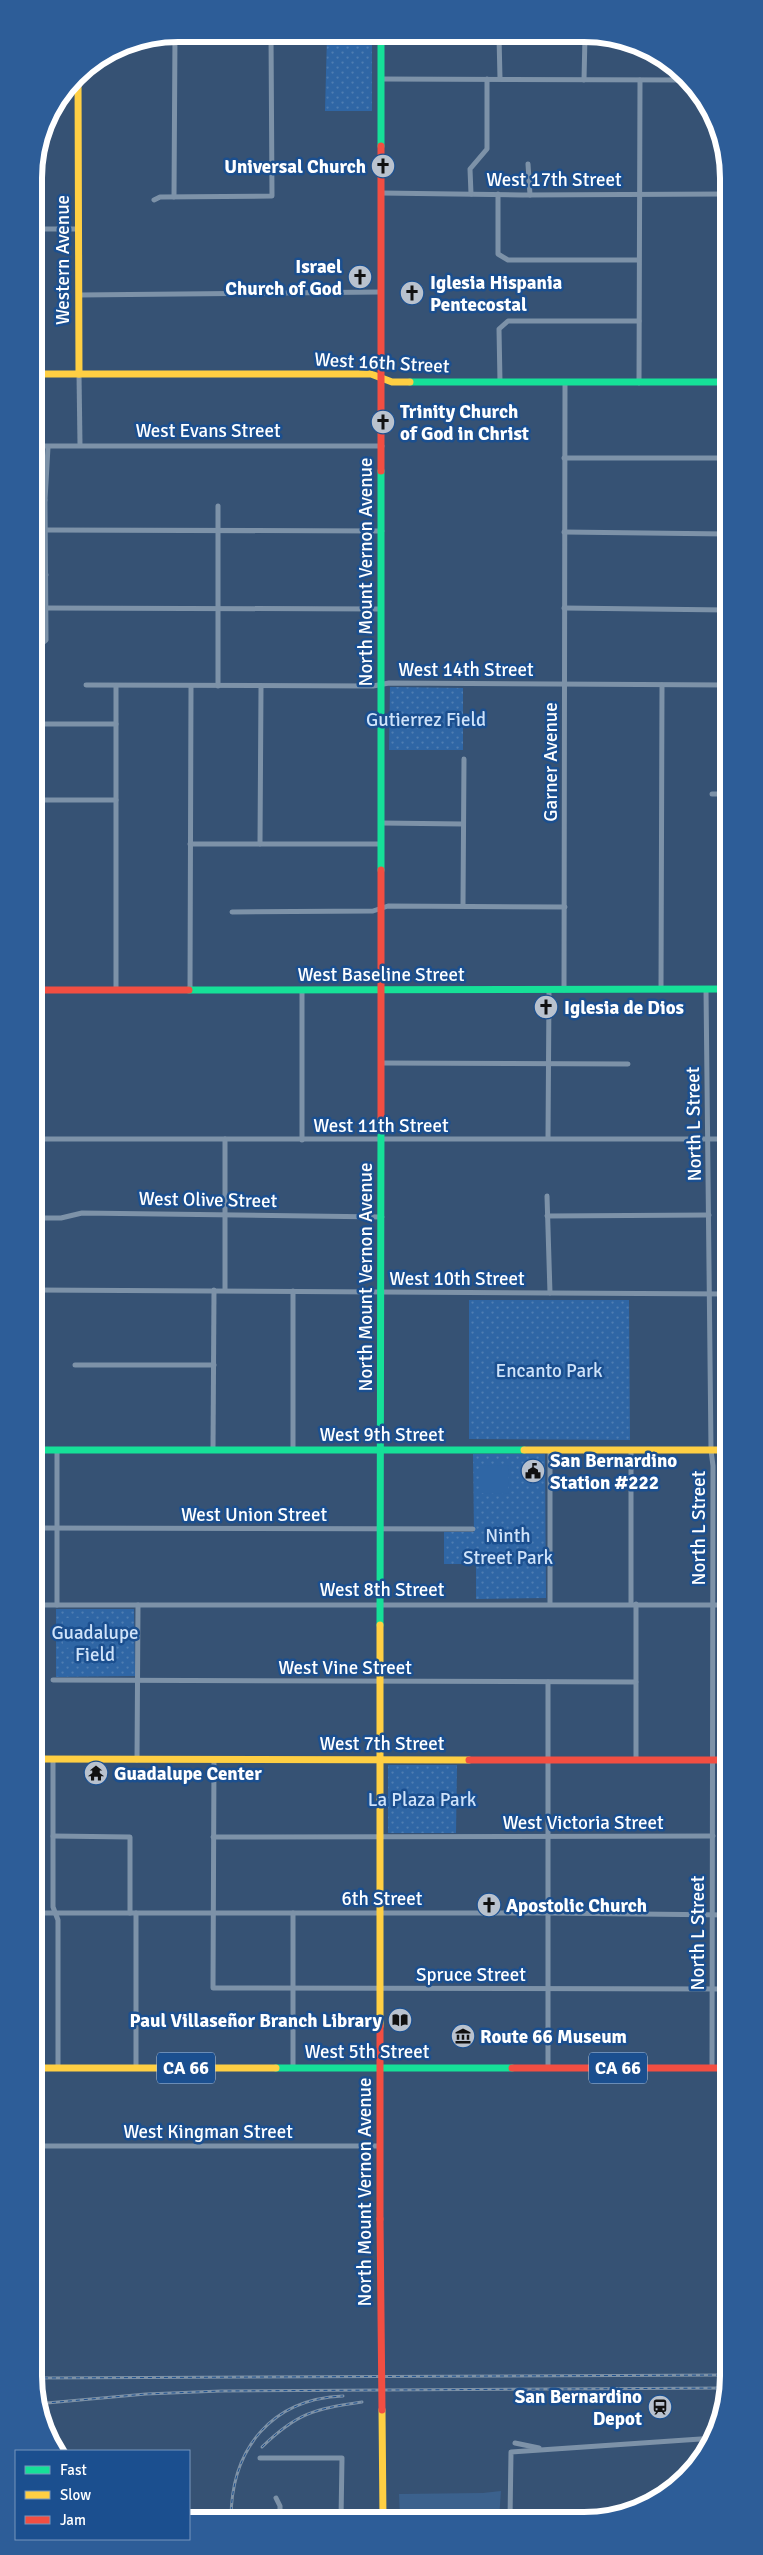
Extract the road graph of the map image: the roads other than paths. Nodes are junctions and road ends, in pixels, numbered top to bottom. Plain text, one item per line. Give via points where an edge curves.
1 (175, 43) edge
2 (271, 43) edge
3 (381, 43) edge
4 (499, 43) edge
5 (585, 43) edge
6 (381, 79) junction
7 (487, 79) junction
8 (500, 79) junction
9 (584, 80) junction
10 (640, 80) junction
11 (678, 80) edge
12 (78, 87) edge
13 (528, 164) dead end
14 (381, 194) junction
15 (471, 194) junction
16 (498, 194) junction
17 (638, 194) junction
18 (720, 194) edge
19 (530, 195) junction
20 (174, 197) junction
21 (154, 200) dead end
22 (43, 229) edge
23 (78, 229) junction
24 (638, 260) junction
25 (380, 292) junction
26 (79, 295) junction
27 (639, 320) junction
28 (43, 374) edge
29 (79, 374) junction
30 (380, 378) junction
31 (500, 382) junction
32 (720, 382) edge
33 (564, 383) junction
34 (639, 383) junction
35 (80, 445) junction
36 (382, 446) junction
37 (43, 447) edge
38 (48, 447) junction
39 (564, 458) junction
40 (720, 458) edge
41 (45, 500) joint
42 (218, 506) dead end
43 (46, 530) junction
44 (218, 531) junction
45 (382, 531) junction
46 (564, 532) junction
47 (720, 534) edge
48 (46, 574) joint
49 (46, 608) junction
50 (564, 608) junction
51 (218, 609) junction
52 (381, 609) junction
53 (720, 610) edge
54 (43, 642) edge
55 (564, 684) junction
56 (720, 684) edge
57 (86, 685) dead end
58 (381, 685) junction
59 (662, 685) junction
60 (116, 686) junction
61 (218, 686) junction
62 (191, 687) junction
63 (261, 687) junction
64 (43, 724) edge
65 (116, 724) junction
66 (464, 759) dead end
67 (712, 794) dead end
68 (720, 794) edge
69 (43, 800) edge
70 (116, 800) junction
71 (381, 823) junction
72 (464, 824) junction
73 (190, 844) junction
74 (260, 844) junction
75 (381, 844) junction
76 (462, 905) junction
77 (565, 907) junction
78 (380, 908) junction
79 (232, 912) dead end
80 (661, 989) junction
81 (706, 989) junction
82 (720, 989) edge
83 (43, 990) edge
84 (116, 990) junction
85 (190, 990) junction
86 (302, 990) junction
87 (382, 990) junction
88 (549, 990) junction
89 (564, 990) junction
90 (382, 1063) junction
91 (549, 1063) junction
92 (628, 1064) dead end
93 (548, 1138) junction
94 (43, 1139) edge
95 (225, 1139) junction
96 (708, 1139) junction
97 (720, 1139) edge
98 (302, 1140) junction
99 (382, 1140) junction
100 (547, 1196) dead end
101 (225, 1214) junction
102 (548, 1216) junction
103 (709, 1216) junction
104 (382, 1217) junction
105 (43, 1218) edge
106 (43, 1290) edge
107 (214, 1290) junction
108 (225, 1290) junction
109 (293, 1291) junction
110 (381, 1293) junction
111 (550, 1293) junction
112 (710, 1294) junction
113 (720, 1294) edge
114 (75, 1365) dead end
115 (214, 1365) junction
116 (43, 1450) edge
117 (57, 1450) junction
118 (213, 1450) junction
119 (292, 1450) junction
120 (381, 1450) junction
121 (550, 1450) junction
122 (631, 1450) junction
123 (710, 1450) junction
124 (720, 1450) edge
125 (43, 1528) edge
126 (56, 1528) junction
127 (381, 1528) junction
128 (473, 1529) dead end
129 (550, 1604) junction
130 (634, 1604) junction
131 (43, 1605) edge
132 (57, 1605) junction
133 (138, 1605) junction
134 (381, 1605) junction
135 (713, 1605) junction
136 (720, 1605) edge
137 (53, 1680) dead end
138 (136, 1680) junction
139 (381, 1682) junction
140 (548, 1682) junction
141 (636, 1682) junction
142 (43, 1759) edge
143 (53, 1759) junction
144 (214, 1759) junction
145 (380, 1759) junction
146 (137, 1760) junction
147 (548, 1760) junction
148 (636, 1760) junction
149 (713, 1760) junction
150 (720, 1760) edge
151 (53, 1836) junction
152 (713, 1836) junction
153 (213, 1837) junction
154 (381, 1837) junction
155 (548, 1837) junction
156 (43, 1913) edge
157 (55, 1913) junction
158 (130, 1913) junction
159 (136, 1913) junction
160 (213, 1913) junction
161 (293, 1913) junction
162 (380, 1913) junction
163 (548, 1913) junction
164 (712, 1915) junction
165 (720, 1915) edge
166 (293, 1988) junction
167 (548, 1988) junction
168 (380, 1989) junction
169 (712, 1989) junction
170 (720, 1989) edge
171 (380, 2067) junction
172 (43, 2068) edge
173 (58, 2068) junction
174 (136, 2068) junction
175 (293, 2068) junction
176 (548, 2068) junction
177 (712, 2068) junction
178 (720, 2068) edge
179 (43, 2146) edge
180 (380, 2146) junction
181 (705, 2439) edge
182 (515, 2443) dead end
183 (542, 2449) junction
184 (260, 2458) dead end
185 (276, 2498) dead end
186 (280, 2512) edge
187 (341, 2512) edge
188 (383, 2512) edge
189 (510, 2512) edge

1 - 20 street
2 - 20 street via 272,196
3 - 6 main road, North Mount Vernon Avenue
4 - 8 street
5 - 9 street
6 - 7 street
6 - 14 main road, North Mount Vernon Avenue
7 - 8 street
7 - 15 street via 487,148 470,169
8 - 9 street
9 - 10 street
10 - 11 street
10 - 17 street
12 - 23 main road, Western Avenue
13 - 19 street
14 - 15 street, West 17th Street
14 - 25 main road, North Mount Vernon Avenue
15 - 16 street, West 17th Street
16 - 19 street, West 17th Street
16 - 24 street via 498,254 508,260
17 - 18 street, West 17th Street
17 - 19 street, West 17th Street
17 - 24 street
20 - 21 street
22 - 23 street
23 - 26 main road, Western Avenue
24 - 27 street
25 - 26 street
25 - 30 main road, North Mount Vernon Avenue
26 - 29 main road, Western Avenue
27 - 31 street via 508,321 499,329
27 - 34 street
28 - 29 main road, West 16th Street
29 - 30 main road, West 16th Street via 371,374
29 - 35 street, Western Avenue
30 - 31 main road, West 16th Street via 392,382
30 - 36 main road, North Mount Vernon Avenue
31 - 33 main road, West 16th Street
32 - 34 main road, West 16th Street
33 - 34 main road, West 16th Street
33 - 39 street, Garner Avenue
35 - 36 street, West Evans Street
35 - 38 street, West Evans Street
36 - 45 main road, North Mount Vernon Avenue
37 - 38 street, West Evans Street
38 - 41 street
39 - 40 street
39 - 46 street, Garner Avenue
41 - 43 street
42 - 44 street
43 - 44 street
43 - 48 street
44 - 45 street
44 - 51 street
45 - 52 main road, North Mount Vernon Avenue
46 - 47 street
46 - 50 street, Garner Avenue
48 - 49 street
49 - 51 street
49 - 54 street via 46,640
50 - 53 street
50 - 55 street, Garner Avenue
51 - 52 street
51 - 61 street
52 - 58 main road, North Mount Vernon Avenue
55 - 58 street, West 14th Street
55 - 59 street, West 14th Street
55 - 77 street, Garner Avenue
56 - 59 street, West 14th Street
57 - 60 street, West 14th Street
58 - 63 street, West 14th Street
58 - 71 main road, North Mount Vernon Avenue
59 - 80 street
60 - 62 street, West 14th Street
60 - 65 street
61 - 62 street, West 14th Street
61 - 63 street, West 14th Street
62 - 73 street
63 - 74 street
64 - 65 street
65 - 70 street
66 - 72 street
67 - 68 street
69 - 70 street
70 - 84 street
71 - 72 street
71 - 75 main road, North Mount Vernon Avenue
72 - 76 street
73 - 74 street
73 - 85 street
74 - 75 street
75 - 78 main road, North Mount Vernon Avenue
76 - 77 street
76 - 78 street
77 - 89 street, Garner Avenue
78 - 79 street via 373,911
78 - 87 main road, North Mount Vernon Avenue
80 - 81 main road, West Baseline Street
80 - 89 main road, West Baseline Street
81 - 82 main road, West Baseline Street
81 - 96 street, North L Street
83 - 84 main road, West Baseline Street
84 - 85 main road, West Baseline Street
85 - 86 main road, West Baseline Street
86 - 87 main road, West Baseline Street
86 - 98 street
87 - 88 main road, West Baseline Street
87 - 90 main road, North Mount Vernon Avenue
88 - 89 main road, West Baseline Street
88 - 91 street
90 - 91 street
90 - 99 main road, North Mount Vernon Avenue
91 - 92 street
91 - 93 street
93 - 96 street, West 11th Street
93 - 99 street, West 11th Street
94 - 95 street, West 11th Street
95 - 98 street, West 11th Street
95 - 101 street
96 - 97 street, West 11th Street
96 - 103 street, North L Street
98 - 99 street, West 11th Street
99 - 104 main road, North Mount Vernon Avenue
100 - 102 street
101 - 104 street, West Olive Street
101 - 105 street, West Olive Street via 82,1213
101 - 108 street
102 - 103 street
102 - 111 street
103 - 112 street, North L Street
104 - 110 main road, North Mount Vernon Avenue
106 - 107 street, West 10th Street
107 - 108 street, West 10th Street
107 - 115 street
108 - 109 street, West 10th Street
109 - 110 street, West 10th Street
109 - 119 street
110 - 111 street, West 10th Street
110 - 120 main road, North Mount Vernon Avenue
111 - 112 street, West 10th Street
112 - 113 street, West 10th Street
112 - 123 street, North L Street
114 - 115 street
115 - 118 street
116 - 117 main road, West 9th Street
117 - 118 main road, West 9th Street
117 - 126 street
118 - 119 main road, West 9th Street
119 - 120 main road, West 9th Street
120 - 121 main road, West 9th Street
120 - 127 main road, North Mount Vernon Avenue
121 - 122 main road, West 9th Street
121 - 129 street
122 - 123 main road, West 9th Street
122 - 130 street
123 - 124 main road, West 9th Street
123 - 135 street, North L Street via 713,1466
125 - 126 street, West Union Street
126 - 127 street, West Union Street
126 - 132 street
127 - 128 street, West Union Street
127 - 134 main road, North Mount Vernon Avenue
129 - 130 street, West 8th Street
129 - 134 street, West 8th Street
130 - 135 street, West 8th Street
130 - 141 street
131 - 132 street, West 8th Street
132 - 133 street, West 8th Street
133 - 134 street, West 8th Street
133 - 138 street
134 - 139 main road, North Mount Vernon Avenue
135 - 136 street, West 8th Street
135 - 149 street, North L Street
137 - 138 street, West Vine Street
138 - 139 street, West Vine Street
138 - 146 street
139 - 140 street, West Vine Street
139 - 145 main road, North Mount Vernon Avenue
140 - 141 street, West Vine Street
140 - 147 street
141 - 148 street
142 - 143 main road, West 7th Street
143 - 146 main road, West 7th Street
143 - 151 street
144 - 145 main road, West 7th Street
144 - 146 main road, West 7th Street
144 - 153 street
145 - 147 main road, West 7th Street
145 - 154 main road, North Mount Vernon Avenue
147 - 148 main road, West 7th Street
147 - 155 street
148 - 149 main road, West 7th Street
149 - 150 main road, West 7th Street
149 - 152 street, North L Street
151 - 157 street
151 - 158 street via 130,1837
152 - 155 street, West Victoria Street
152 - 164 street, North L Street
153 - 154 street, West Victoria Street
153 - 160 street
154 - 155 street, West Victoria Street
154 - 162 main road, North Mount Vernon Avenue
155 - 163 street
156 - 157 street, 6th Street
157 - 158 street, 6th Street
157 - 173 street via 58,1920
158 - 159 street, 6th Street
159 - 160 street, 6th Street
159 - 174 street
160 - 161 street, 6th Street
160 - 166 street, Spruce Street via 213,1988
161 - 162 street, 6th Street
161 - 166 street
162 - 163 street, 6th Street
162 - 168 main road, North Mount Vernon Avenue
163 - 164 street, 6th Street
163 - 167 street
164 - 165 street, 6th Street
164 - 169 street, North L Street
166 - 168 street, Spruce Street
166 - 175 street
167 - 168 street, Spruce Street
167 - 169 street, Spruce Street
167 - 176 street
168 - 171 main road, North Mount Vernon Avenue
169 - 170 street, Spruce Street
169 - 177 street, North L Street
171 - 175 main road, West 5th Street / CA 66
171 - 176 main road, West 5th Street / CA 66
171 - 180 main road, North Mount Vernon Avenue
172 - 173 main road, West 5th Street / CA 66
173 - 174 main road, West 5th Street / CA 66
174 - 175 main road, West 5th Street / CA 66
176 - 177 main road, West 5th Street / CA 66
177 - 178 main road, West 5th Street / CA 66
179 - 180 street, West Kingman Street
180 - 188 main road, North Mount Vernon Avenue, bridge
181 - 183 street
182 - 183 street
183 - 189 street via 511,2452
184 - 187 street via 342,2458
185 - 186 street

